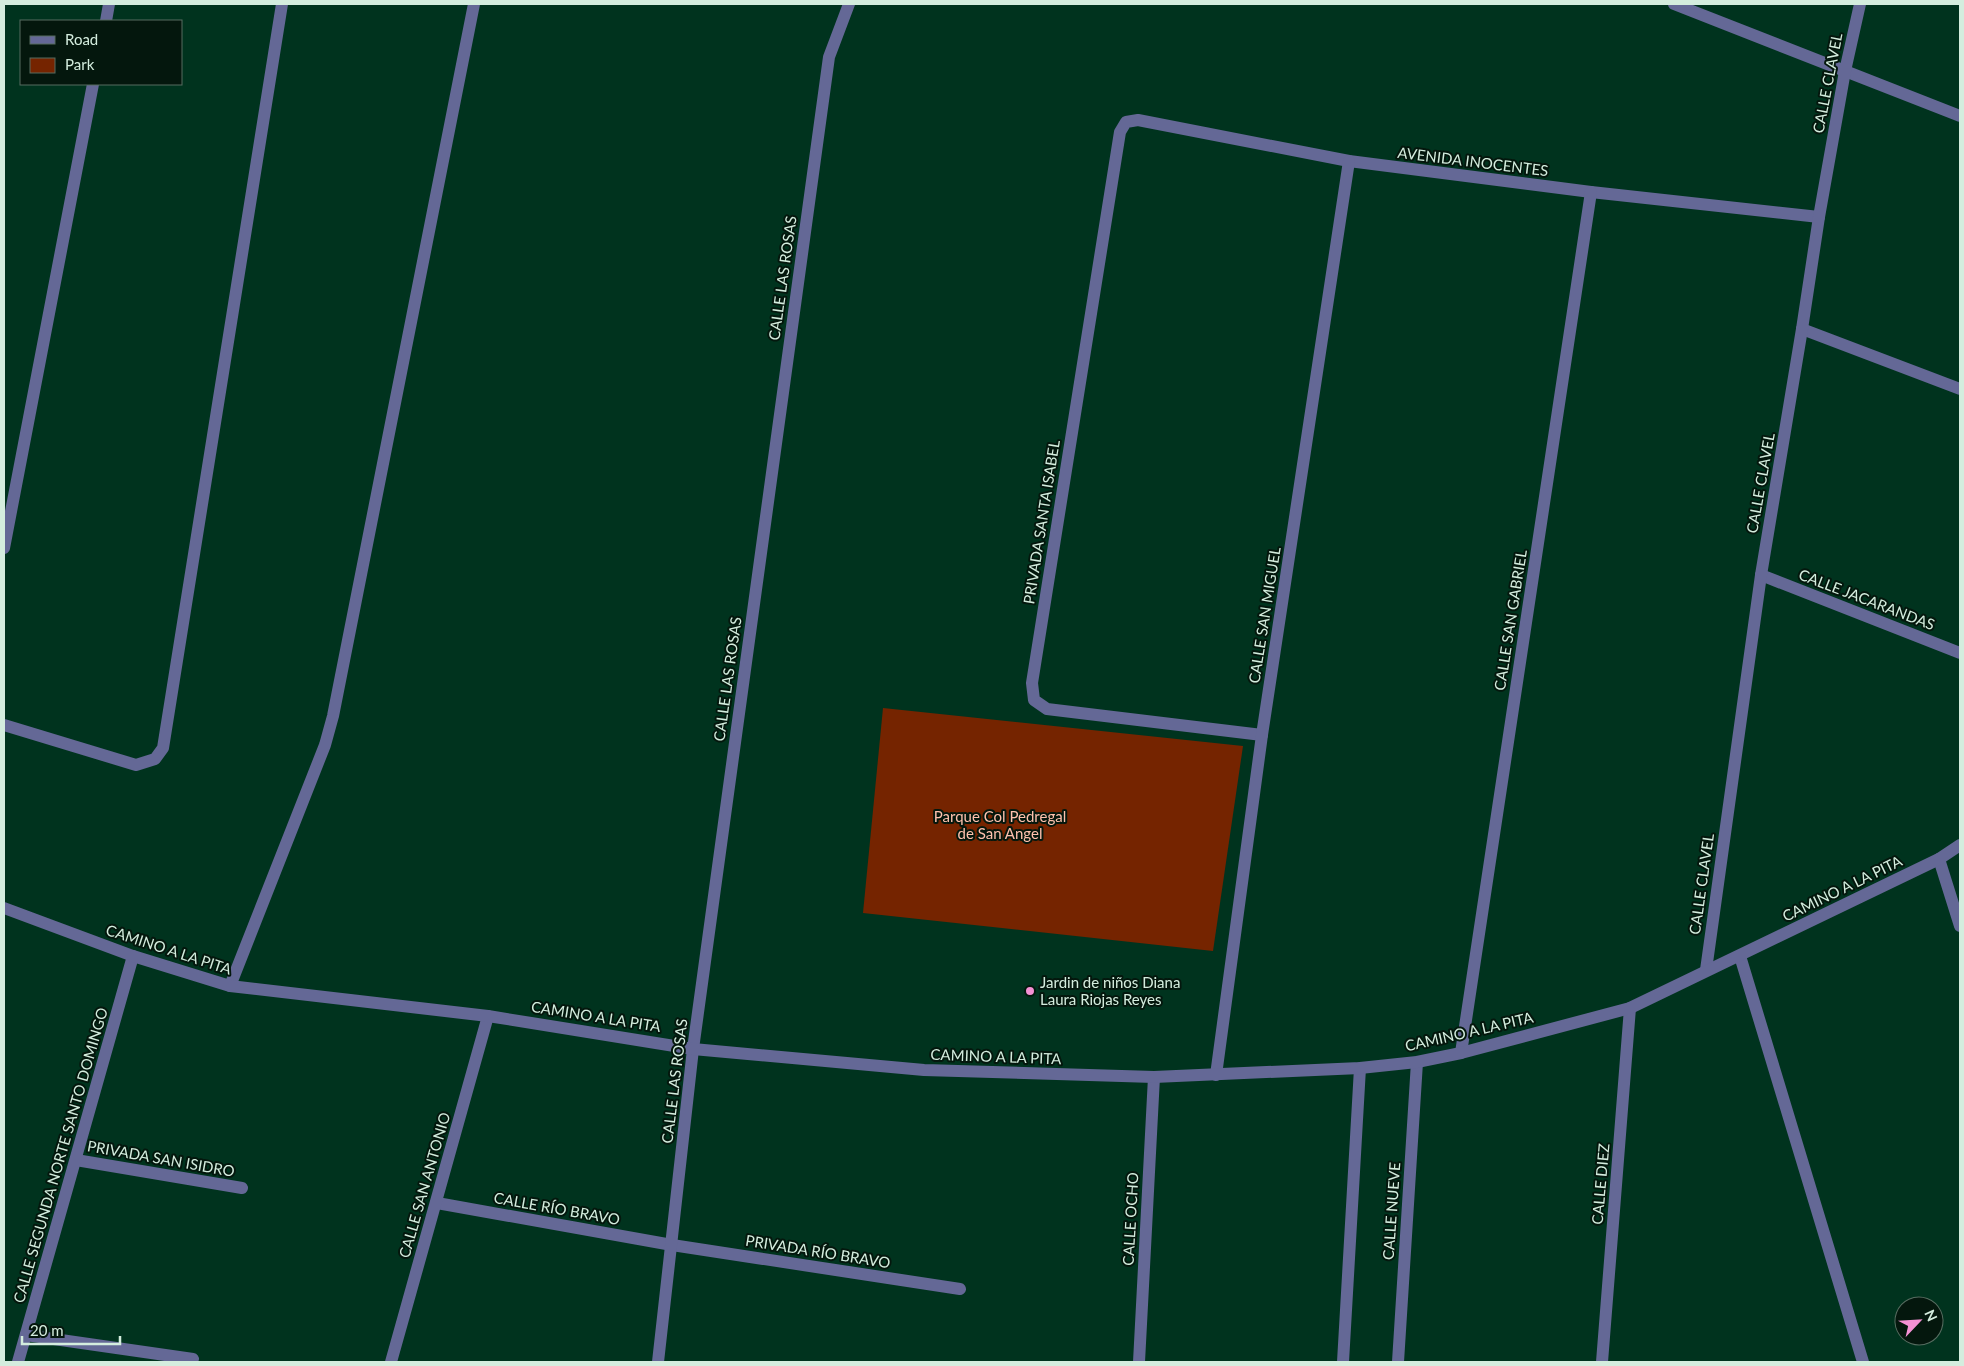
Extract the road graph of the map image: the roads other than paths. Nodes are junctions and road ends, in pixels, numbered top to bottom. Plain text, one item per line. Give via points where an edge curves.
1 (109, 4) edge
2 (282, 4) edge
3 (474, 4) edge
4 (849, 4) edge
5 (1674, 4) edge
6 (1860, 4) edge
7 (106, 20) edge
8 (1845, 70) junction
9 (94, 85) edge
10 (1960, 116) edge
11 (1126, 122) joint
12 (1349, 161) junction
13 (1591, 192) junction
14 (1819, 217) junction
15 (1802, 329) junction
16 (1960, 389) edge
17 (4, 548) edge
18 (1761, 575) junction
19 (1960, 653) edge
20 (4, 725) edge
21 (1262, 735) junction
22 (1960, 845) edge
23 (1939, 859) junction
24 (4, 908) edge
25 (1960, 926) edge
26 (133, 956) junction
27 (1740, 956) junction
28 (1706, 970) junction
29 (230, 986) junction
30 (1630, 1008) junction
31 (488, 1016) junction
32 (693, 1049) junction
33 (1461, 1053) junction
34 (1417, 1062) junction
35 (1360, 1068) junction
36 (1216, 1075) junction
37 (1154, 1077) junction
38 (76, 1160) junction
39 (242, 1188) dead end
40 (437, 1202) junction
41 (672, 1245) junction
42 (960, 1289) dead end
43 (26, 1335) junction
44 (193, 1359) dead end
45 (18, 1362) edge
46 (391, 1362) edge
47 (658, 1362) edge
48 (1139, 1362) edge
49 (1343, 1362) edge
50 (1398, 1362) edge
51 (1602, 1362) edge
52 (1864, 1362) edge

1 - 7 street
2 - 20 street via 163,748 155,760 136,765
3 - 29 street via 333,716 325,745
4 - 32 street, CALLE LAS ROSAS via 829,57
5 - 8 street
6 - 8 street, CALLE CLAVEL
8 - 10 street
8 - 14 street, CALLE CLAVEL
9 - 17 street
11 - 12 street, AVENIDA INOCENTES via 1138,120
11 - 21 street, PRIVADA SANTA ISABEL via 1120,132 1032,682 1034,700 1047,709
12 - 13 street, AVENIDA INOCENTES
12 - 21 street, CALLE SAN MIGUEL
13 - 14 street, AVENIDA INOCENTES
13 - 33 street, CALLE SAN GABRIEL
14 - 15 street, CALLE CLAVEL
15 - 16 street
15 - 18 street, CALLE CLAVEL
18 - 19 street, CALLE JACARANDAS
18 - 28 street, CALLE CLAVEL
21 - 36 street, CALLE SAN MIGUEL
22 - 23 street, CAMINO A LA PITA
23 - 25 street
23 - 27 street, CAMINO A LA PITA
24 - 26 street, CAMINO A LA PITA
26 - 29 street, CAMINO A LA PITA
26 - 38 street, CALLE SEGUNDA NORTE SANTO DOMINGO
27 - 28 street, CAMINO A LA PITA
27 - 52 street
28 - 30 street, CAMINO A LA PITA
29 - 31 street, CAMINO A LA PITA
30 - 33 street, CAMINO A LA PITA
30 - 51 street, CALLE DIEZ
31 - 32 street, CAMINO A LA PITA
31 - 40 street, CALLE SAN ANTONIO
32 - 37 street, CAMINO A LA PITA via 924,1070
32 - 41 street, CALLE LAS ROSAS
33 - 34 street, CAMINO A LA PITA
34 - 35 street, CAMINO A LA PITA
34 - 50 street, CALLE NUEVE
35 - 36 street, CAMINO A LA PITA
35 - 49 street
36 - 37 street, CAMINO A LA PITA
37 - 48 street, CALLE OCHO
38 - 39 street, PRIVADA SAN ISIDRO
38 - 43 street, CALLE SEGUNDA NORTE SANTO DOMINGO
40 - 41 street, CALLE RÍO BRAVO
40 - 46 street, CALLE SAN ANTONIO
41 - 42 street, PRIVADA RÍO BRAVO
41 - 47 street, CALLE LAS ROSAS
43 - 44 street
43 - 45 street, CALLE SEGUNDA NORTE SANTO DOMINGO

